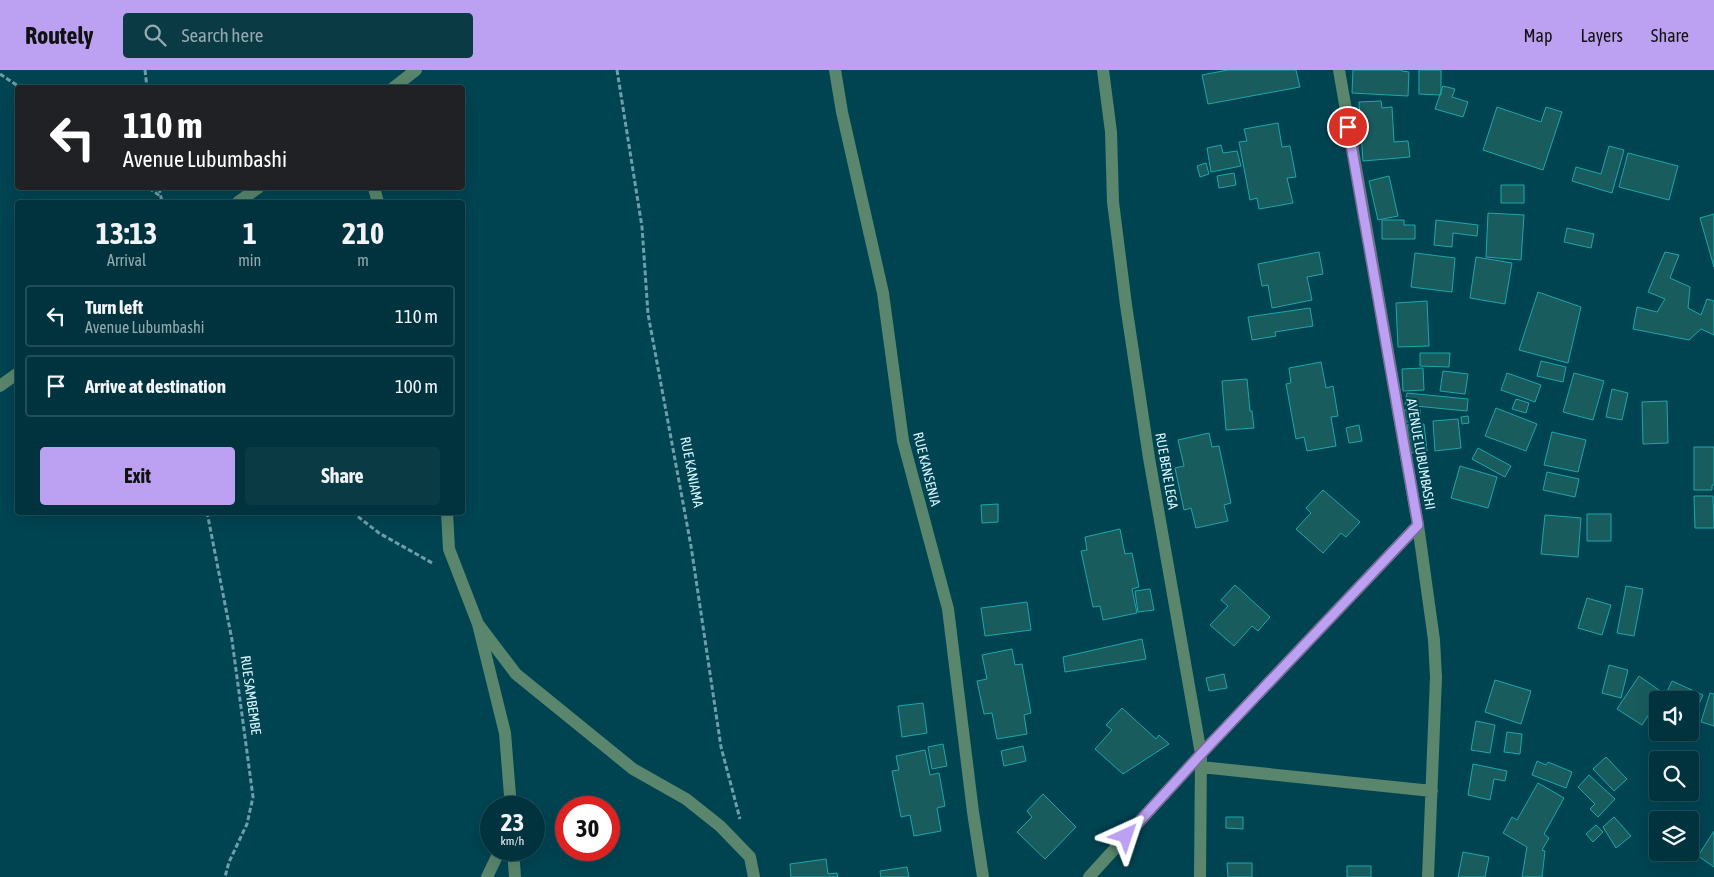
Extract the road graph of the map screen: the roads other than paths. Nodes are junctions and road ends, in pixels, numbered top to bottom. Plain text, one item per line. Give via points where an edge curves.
1 (416, 70) edge
2 (836, 70) edge
3 (1103, 70) edge
4 (1339, 70) edge
5 (397, 85) edge
6 (255, 190) edge
7 (241, 200) edge
8 (15, 375) edge
9 (0, 386) edge
10 (447, 515) edge
11 (1418, 525) junction
12 (478, 624) junction
13 (1201, 761) junction
14 (1432, 791) junction
15 (510, 796) edge
16 (495, 861) edge
17 (514, 861) edge
18 (487, 877) edge
19 (515, 877) edge
20 (754, 877) edge
21 (983, 877) edge
22 (1089, 877) edge
23 (1200, 877) edge
24 (1428, 877) edge

1 - 5 street
2 - 21 street, RUE KANSENIA via 842,112 883,293 903,440 948,610
3 - 13 street, RUE BENE LEGA via 1112,132 1113,202 1126,305
4 - 11 street, AVENUE LUBUMBASHI
6 - 7 street
8 - 9 street
10 - 12 street via 449,549
11 - 13 street
11 - 14 street, AVENUE LUBUMBASHI via 1436,677
12 - 15 street via 505,733
12 - 20 street via 516,674 633,769 686,799 720,826 750,857
13 - 14 street
13 - 22 street
13 - 23 street, RUE BENE LEGA
14 - 24 street, AVENUE LUBUMBASHI
16 - 18 street
17 - 19 street

